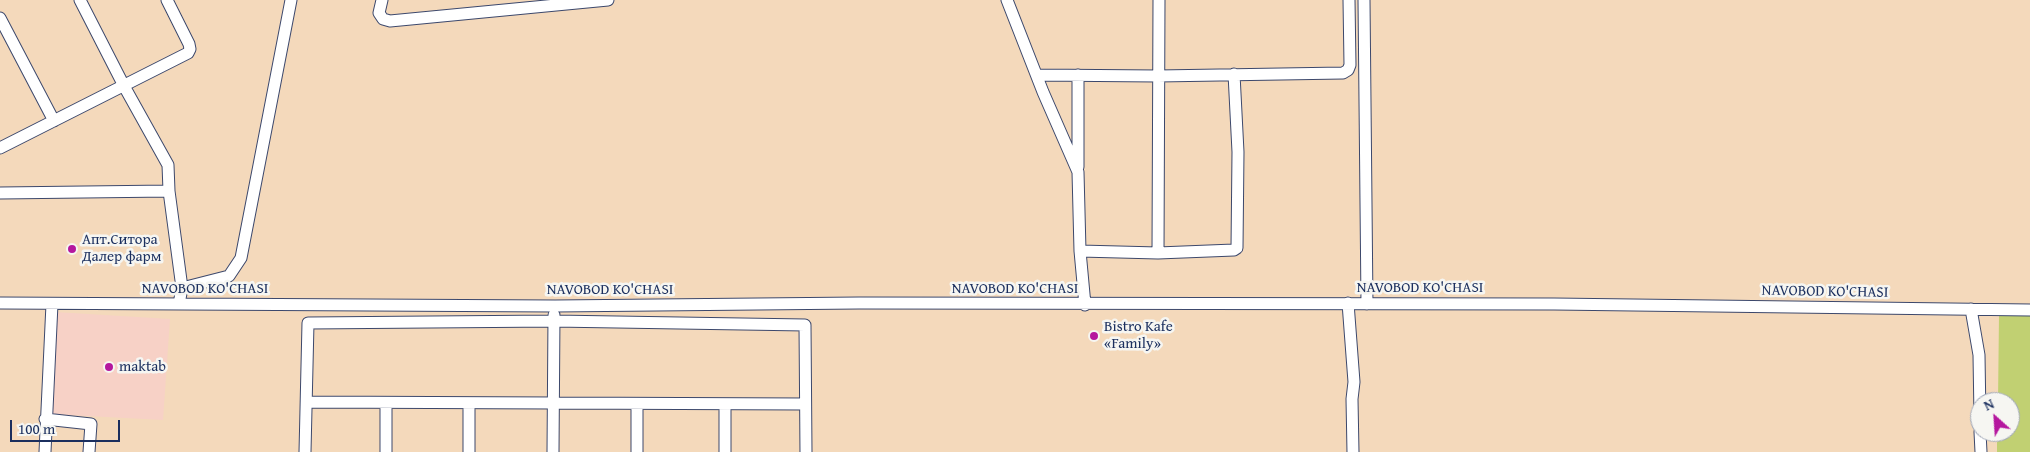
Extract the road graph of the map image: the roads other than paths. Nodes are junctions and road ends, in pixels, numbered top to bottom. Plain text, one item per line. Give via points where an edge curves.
1 (80, 0) edge
2 (167, 0) edge
3 (291, 0) edge
4 (382, 0) edge
5 (608, 0) edge
6 (1007, 0) edge
7 (1158, 0) edge
8 (1349, 0) edge
9 (1364, 0) edge
10 (0, 18) edge
11 (1234, 74) junction
12 (1037, 75) junction
13 (1078, 75) junction
14 (1158, 76) junction
15 (124, 86) junction
16 (54, 121) junction
17 (0, 148) edge
18 (1078, 172) junction
19 (169, 191) junction
20 (0, 194) edge
21 (1080, 251) junction
22 (1158, 253) junction
23 (182, 288) junction
24 (0, 303) edge
25 (1348, 303) junction
26 (52, 304) junction
27 (179, 304) junction
28 (1367, 304) junction
29 (1085, 305) junction
30 (555, 306) junction
31 (1971, 309) junction
32 (2030, 310) edge
33 (554, 321) junction
34 (1980, 392) edge
35 (307, 402) junction
36 (386, 402) junction
37 (469, 403) junction
38 (553, 403) junction
39 (636, 404) junction
40 (725, 404) junction
41 (805, 404) junction
42 (45, 420) junction
43 (44, 452) edge
44 (89, 452) edge
45 (305, 452) edge
46 (386, 452) edge
47 (469, 452) edge
48 (553, 452) edge
49 (636, 452) edge
50 (725, 452) edge
51 (806, 452) edge
52 (1353, 452) edge

1 - 15 street
2 - 15 street via 190,49 183,56
3 - 23 street via 241,258 229,276
4 - 5 street via 379,13 390,21
6 - 12 street
7 - 14 street
8 - 11 street via 1350,65 1343,74
9 - 28 street
10 - 16 street
11 - 14 street
11 - 22 street via 1238,152 1237,248
12 - 13 street
12 - 18 street
13 - 14 street
13 - 18 street
14 - 22 street
15 - 16 street
15 - 19 street via 168,165
16 - 17 street
18 - 21 street
19 - 20 street
19 - 23 street
21 - 22 street
21 - 29 street
23 - 27 street
24 - 26 street, NAVOBOD KO'CHASI
25 - 28 street, NAVOBOD KO'CHASI
25 - 29 street, NAVOBOD KO'CHASI
25 - 52 street via 1354,382
26 - 27 street, NAVOBOD KO'CHASI
26 - 42 street
27 - 30 street, NAVOBOD KO'CHASI
28 - 31 street, NAVOBOD KO'CHASI
29 - 30 street, NAVOBOD KO'CHASI
30 - 33 street
31 - 32 street, NAVOBOD KO'CHASI
31 - 34 street via 1979,355
33 - 35 street via 308,323
33 - 38 street
33 - 41 street via 805,325
35 - 36 street
35 - 45 street
36 - 37 street
36 - 46 street
37 - 38 street
37 - 47 street
38 - 39 street
38 - 48 street
39 - 40 street
39 - 49 street
40 - 41 street
40 - 50 street
41 - 51 street
42 - 43 street
42 - 44 street via 91,424

